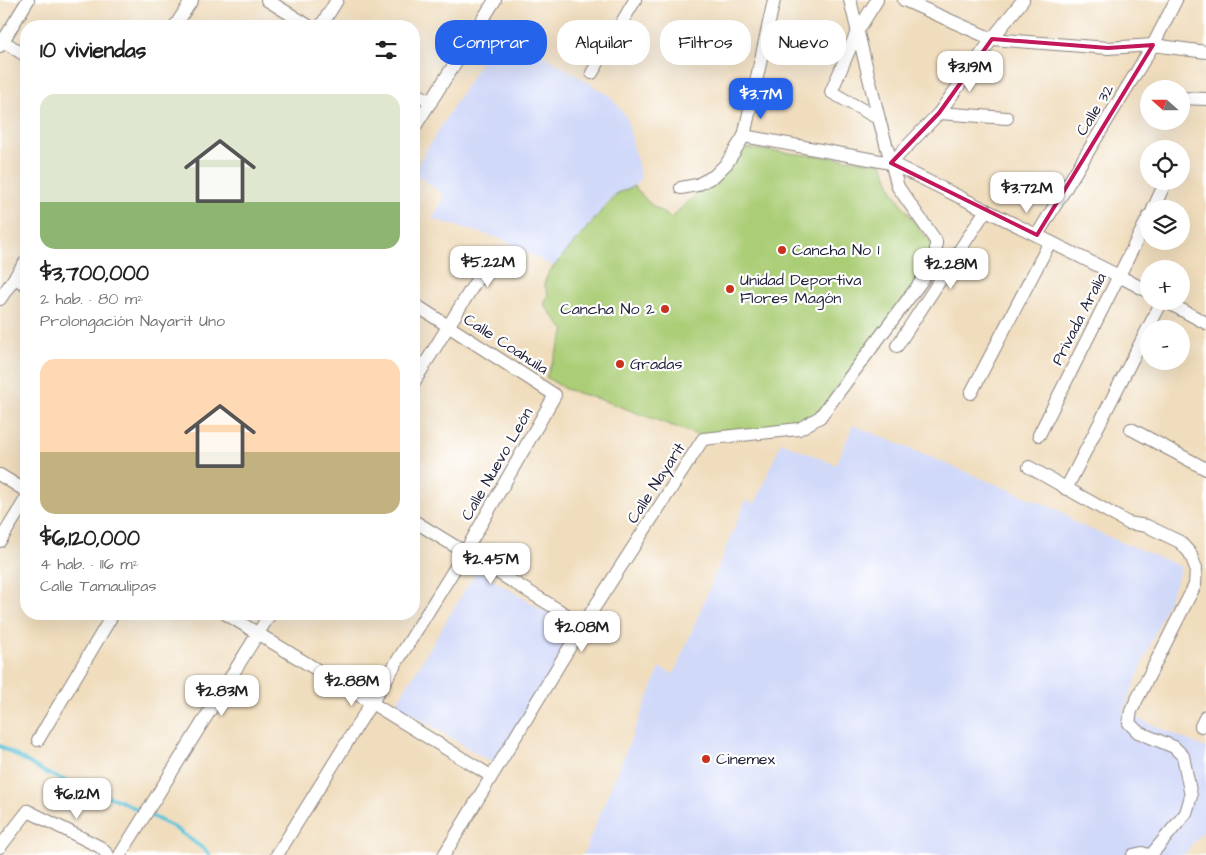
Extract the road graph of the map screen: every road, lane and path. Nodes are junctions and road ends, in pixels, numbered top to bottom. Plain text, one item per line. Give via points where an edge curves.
1 (28, 0) edge
2 (192, 0) edge
3 (267, 0) edge
4 (337, 0) edge
5 (495, 0) edge
6 (634, 0) edge
7 (774, 0) edge
8 (850, 0) edge
9 (877, 0) edge
10 (904, 0) edge
11 (1023, 0) edge
12 (1176, 0) edge
13 (179, 20) edge
14 (299, 20) edge
15 (325, 20) edge
16 (857, 32) junction
17 (992, 39) junction
18 (1, 42) edge
19 (1153, 45) junction
20 (1206, 52) edge
21 (20, 53) edge
22 (592, 73) dead end
23 (420, 96) edge
24 (1190, 98) edge
25 (1206, 99) edge
26 (431, 102) junction
27 (939, 113) junction
28 (1007, 118) dead end
29 (420, 119) edge
30 (879, 119) junction
31 (744, 136) junction
32 (891, 163) junction
33 (681, 188) dead end
34 (986, 210) junction
35 (1140, 234) edge
36 (1037, 235) junction
37 (1050, 242) junction
38 (492, 255) dead end
39 (1119, 276) junction
40 (20, 282) edge
41 (1140, 287) edge
42 (0, 299) edge
43 (420, 308) edge
44 (1159, 310) edge
45 (1181, 310) edge
46 (1206, 323) edge
47 (448, 326) junction
48 (898, 346) dead end
49 (420, 372) edge
50 (971, 393) dead end
51 (555, 395) joint
52 (1131, 429) dead end
53 (1039, 435) dead end
54 (1029, 467) dead end
55 (1206, 469) edge
56 (0, 475) edge
57 (20, 487) edge
58 (1066, 489) junction
59 (20, 509) edge
60 (420, 525) edge
61 (0, 541) edge
62 (465, 552) junction
63 (109, 620) edge
64 (236, 620) edge
65 (266, 620) edge
66 (583, 625) junction
67 (258, 633) junction
68 (372, 703) junction
69 (38, 740) dead end
70 (491, 776) junction
71 (0, 847) edge
72 (101, 852) edge
73 (120, 855) edge
74 (277, 855) edge
75 (444, 855) edge
76 (1133, 855) edge
77 (1150, 855) edge

1 - 18 street
2 - 13 street
3 - 14 street
4 - 15 street
5 - 26 street
6 - 22 street
7 - 31 street
8 - 16 street
9 - 16 street
10 - 17 street
11 - 17 street
12 - 19 street, Calle 32
16 - 30 street
16 - 30 street via 831,92
17 - 19 street via 1108,48
17 - 27 street
18 - 21 street
19 - 20 street
19 - 36 street, Calle 32
23 - 26 street
24 - 25 street
26 - 29 street
27 - 28 street
27 - 32 street
30 - 32 street
31 - 32 street
31 - 33 street via 727,163 714,176
32 - 34 street
32 - 66 street, Calle Nayarit via 898,188 936,241 932,265 923,279 820,417 799,429 703,439
34 - 36 street
34 - 48 street
35 - 39 street, Privada Aralia
36 - 37 street
37 - 39 street
37 - 50 street
38 - 47 street
39 - 41 street
39 - 53 street, Privada Aralia
40 - 42 street
43 - 47 street, Calle Coahuila
44 - 58 street
45 - 46 street
47 - 49 street
47 - 51 street, Calle Coahuila
51 - 62 street, Calle Nuevo León
52 - 55 street
54 - 58 street
56 - 57 street
58 - 77 street via 1128,523 1147,526 1180,542 1190,553 1196,568 1195,585 1131,711 1129,723 1138,732 1174,746 1183,756 1191,796 1186,813
59 - 61 street
60 - 62 street
62 - 66 street
62 - 68 street, Calle Nuevo León
63 - 69 street
64 - 67 street
65 - 67 street
66 - 70 street, Calle Nayarit
67 - 68 street
67 - 73 street
68 - 70 street
68 - 74 street, Calle Nuevo León
70 - 75 street, Calle Nayarit
71 - 72 street via 28,811
76 - 77 street

